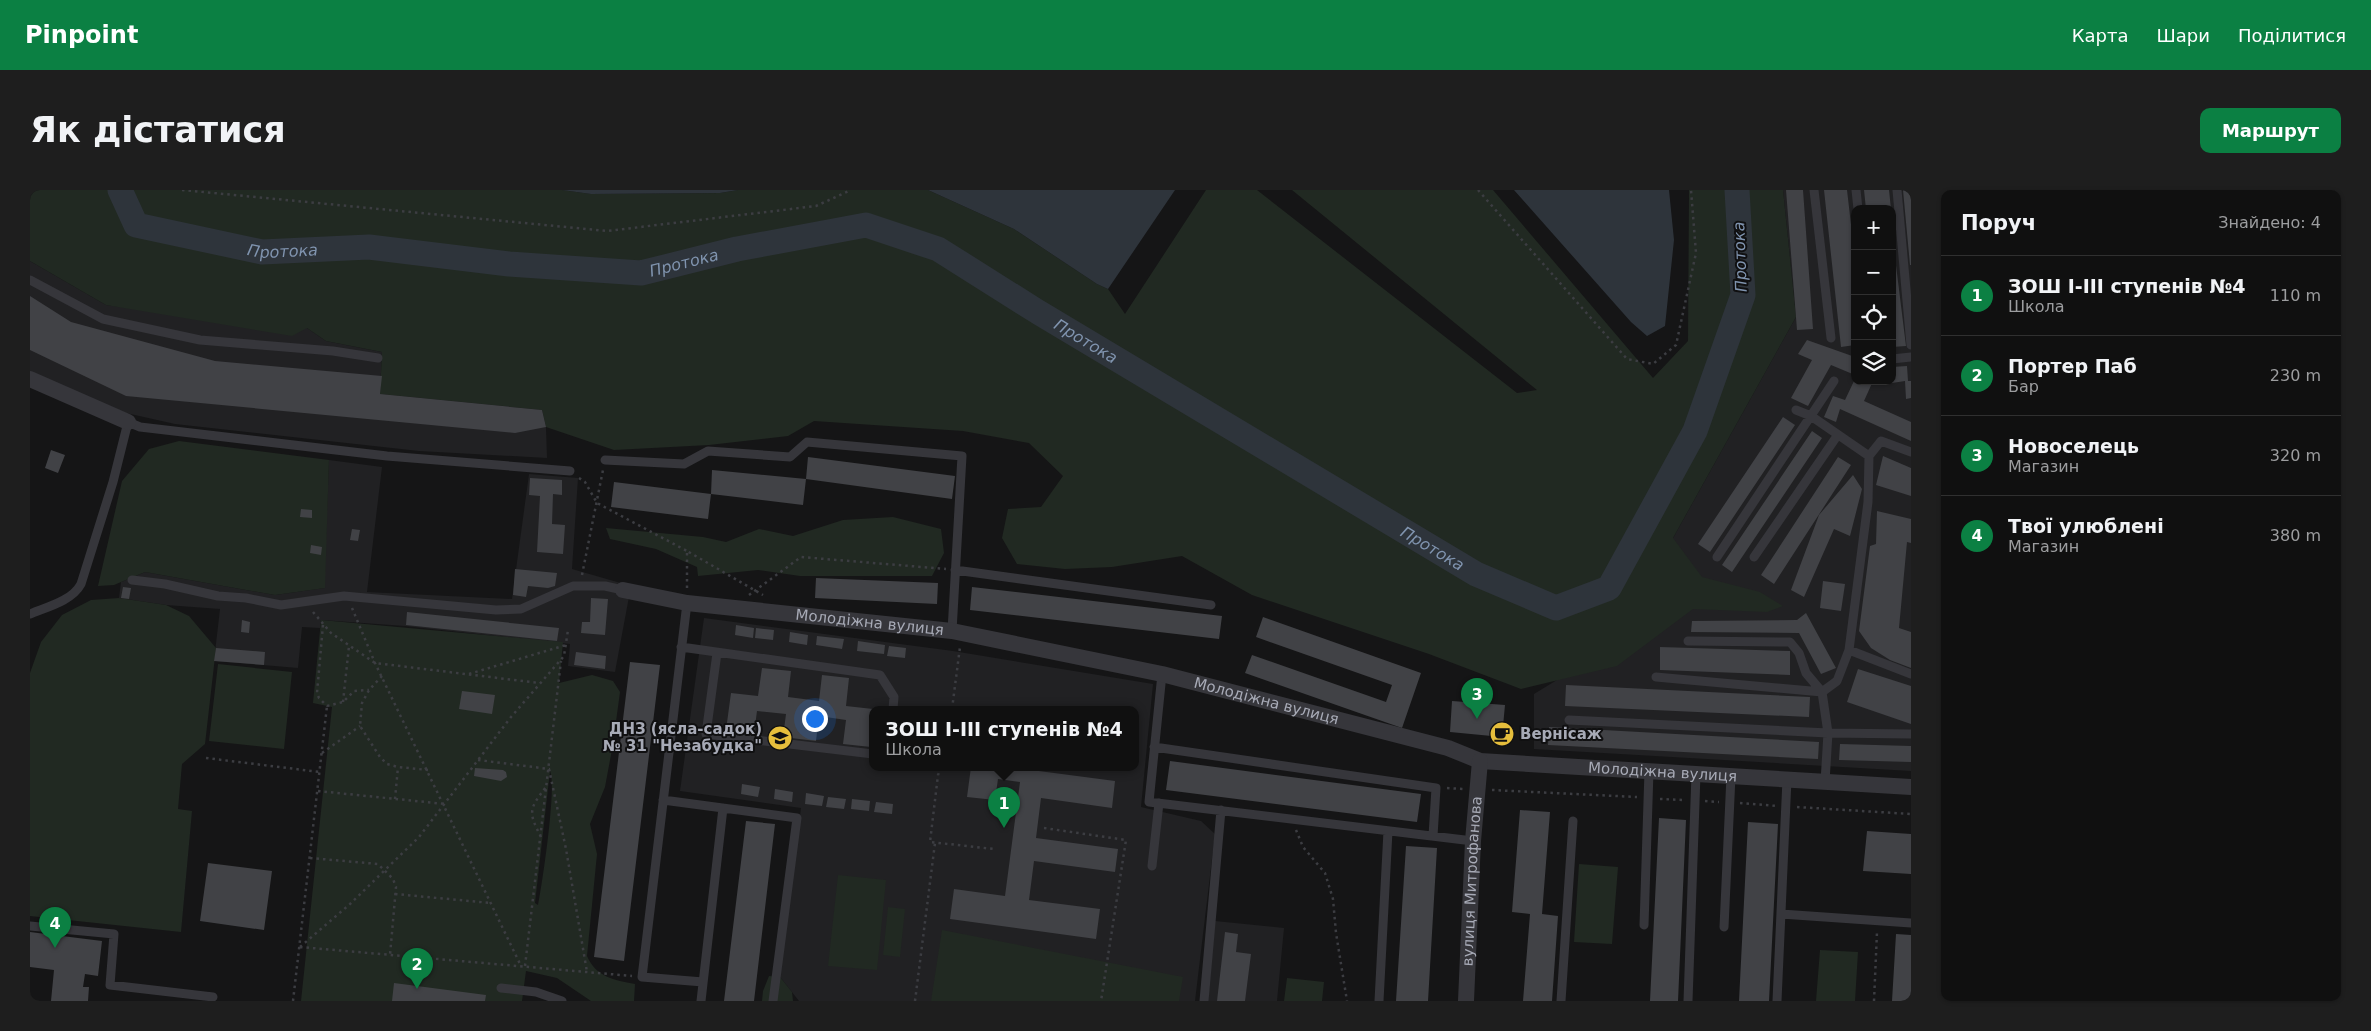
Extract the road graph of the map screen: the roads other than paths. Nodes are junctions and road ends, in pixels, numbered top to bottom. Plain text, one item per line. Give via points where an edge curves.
1 (1814, 190) edge
2 (1856, 190) edge
3 (1897, 190) edge
4 (1858, 205) edge
5 (30, 280) edge
6 (1831, 338) dead end
7 (1911, 345) edge
8 (1911, 357) edge
9 (378, 358) dead end
10 (1896, 359) edge
11 (30, 379) edge
12 (1834, 381) dead end
13 (1796, 410) dead end
14 (1811, 416) junction
15 (128, 422) junction
16 (1837, 436) junction
17 (1911, 452) edge
18 (1869, 456) junction
19 (605, 460) road end
20 (570, 471) road end
21 (1717, 557) dead end
22 (1754, 557) dead end
23 (955, 570) junction
24 (132, 580) dead end
25 (623, 590) joint
26 (687, 603) junction
27 (1211, 605) dead end
28 (30, 614) edge
29 (956, 632) junction
30 (1688, 641) dead end
31 (681, 647) junction
32 (1848, 650) junction
33 (717, 653) junction
34 (1162, 674) junction
35 (1911, 674) edge
36 (1656, 677) dead end
37 (1822, 692) junction
38 (893, 706) edge
39 (1569, 720) dead end
40 (1828, 733) junction
41 (1911, 734) edge
42 (1154, 747) junction
43 (869, 754) edge
44 (1480, 761) junction
45 (1649, 771) junction
46 (1696, 774) junction
47 (1731, 776) junction
48 (1787, 779) junction
49 (1825, 782) junction
50 (1911, 787) edge
51 (663, 800) junction
52 (1159, 803) junction
53 (723, 808) junction
54 (1221, 810) junction
55 (1573, 821) dead end
56 (1388, 831) junction
57 (1433, 836) junction
58 (1473, 841) junction
59 (1152, 866) dead end
60 (1781, 914) junction
61 (1911, 923) edge
62 (1644, 925) dead end
63 (30, 926) edge
64 (1724, 927) dead end
65 (703, 982) junction
66 (501, 988) dead end
67 (213, 997) dead end
68 (562, 1001) edge
69 (701, 1001) edge
70 (774, 1001) edge
71 (1204, 1001) edge
72 (1379, 1001) edge
73 (1466, 1001) edge
74 (1561, 1001) edge
75 (1688, 1001) edge
76 (1777, 1001) edge

1 - 6 lane
2 - 4 lane
3 - 7 lane
5 - 9 lane via 103,319 200,340
8 - 10 lane
11 - 15 street
12 - 14 lane
13 - 14 lane
14 - 16 lane
14 - 21 lane
15 - 20 lane via 140,427 387,456
15 - 28 lane via 79,589 62,601
16 - 18 lane
16 - 22 lane
17 - 18 lane via 1881,441
18 - 32 lane via 1868,502
19 - 23 lane via 684,464 708,451 790,457 807,442 962,456
23 - 27 lane
23 - 29 lane
24 - 25 lane via 281,605 344,596 496,610 521,609 573,586 605,586
25 - 26 street, Молодіжна вулиця
26 - 29 street, Молодіжна вулиця
26 - 31 lane
29 - 34 street, Молодіжна вулиця
30 - 37 lane via 1790,642 1799,653 1806,673
31 - 33 lane
31 - 51 lane
32 - 35 lane
32 - 37 lane via 1837,682
33 - 38 lane via 880,675 894,697
33 - 43 lane via 706,734
34 - 42 lane
34 - 44 street, Молодіжна вулиця via 1448,748
36 - 37 lane
37 - 40 lane
39 - 40 lane
40 - 41 lane
40 - 49 lane
42 - 52 lane via 1149,802
42 - 57 lane via 1436,788
44 - 45 street, Молодіжна вулиця
44 - 58 street, вулиця Митрофанова
45 - 46 street, Молодіжна вулиця
45 - 62 lane
46 - 47 street, Молодіжна вулиця
46 - 75 lane
47 - 48 street, Молодіжна вулиця
47 - 64 lane
48 - 49 street, Молодіжна вулиця
48 - 60 lane
49 - 50 street, Молодіжна вулиця
51 - 53 lane
51 - 65 lane via 642,977
52 - 54 lane
52 - 59 lane
53 - 65 lane
53 - 70 lane via 797,818
54 - 56 lane
54 - 71 lane
55 - 74 lane
56 - 57 lane
56 - 72 lane
57 - 58 lane
58 - 73 street, вулиця Митрофанова
60 - 61 lane
60 - 76 lane
63 - 67 lane via 114,934 110,985
65 - 69 lane
66 - 68 lane via 536,992

